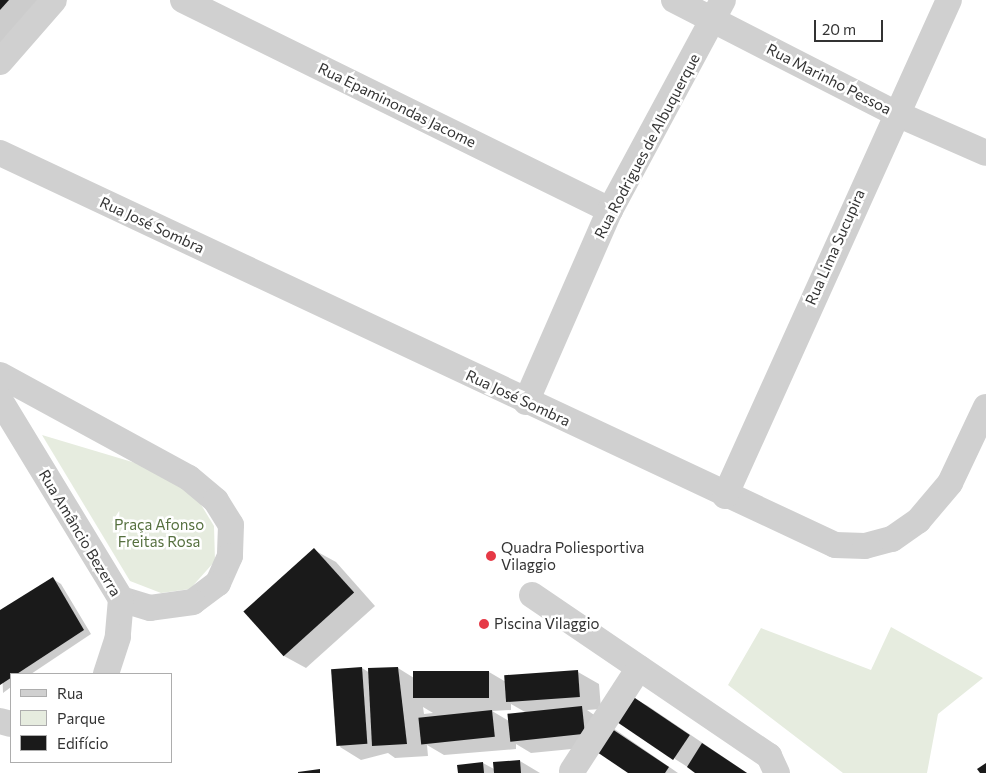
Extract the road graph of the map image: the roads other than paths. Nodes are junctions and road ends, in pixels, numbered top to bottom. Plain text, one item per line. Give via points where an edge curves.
1 (54, 0) edge
2 (183, 0) edge
3 (674, 0) edge
4 (949, 0) edge
5 (718, 10) edge
6 (0, 62) edge
7 (895, 113) junction
8 (0, 153) edge
9 (986, 153) edge
10 (610, 210) junction
11 (0, 375) edge
12 (0, 400) edge
13 (526, 402) junction
14 (986, 407) edge
15 (725, 496) junction
16 (532, 595) dead end
17 (120, 599) junction
18 (639, 668) junction
19 (106, 673) edge
20 (572, 772) edge
21 (777, 773) edge

1 - 6 street
2 - 10 street, Rua Epaminondas Jacome
3 - 5 street, Rua Marinho Pessoa
4 - 7 street, Rua Lima Sucupira
5 - 7 street, Rua Marinho Pessoa
5 - 10 street, Rua Rodrigues de Albuquerque
7 - 9 street, Rua Marinho Pessoa
7 - 15 street, Rua Lima Sucupira
8 - 13 street, Rua José Sombra
10 - 13 street, Rua Rodrigues de Albuquerque
11 - 17 street via 189,478 216,501 231,526 230,556 218,584 193,602 150,608
12 - 17 street, Rua Amâncio Bezerra
13 - 15 street, Rua José Sombra
14 - 15 street, Rua José Sombra via 935,505 892,539 865,546 835,545
16 - 18 street
17 - 19 street, Rua Amâncio Bezerra via 118,637
18 - 20 street
18 - 21 street via 769,756

